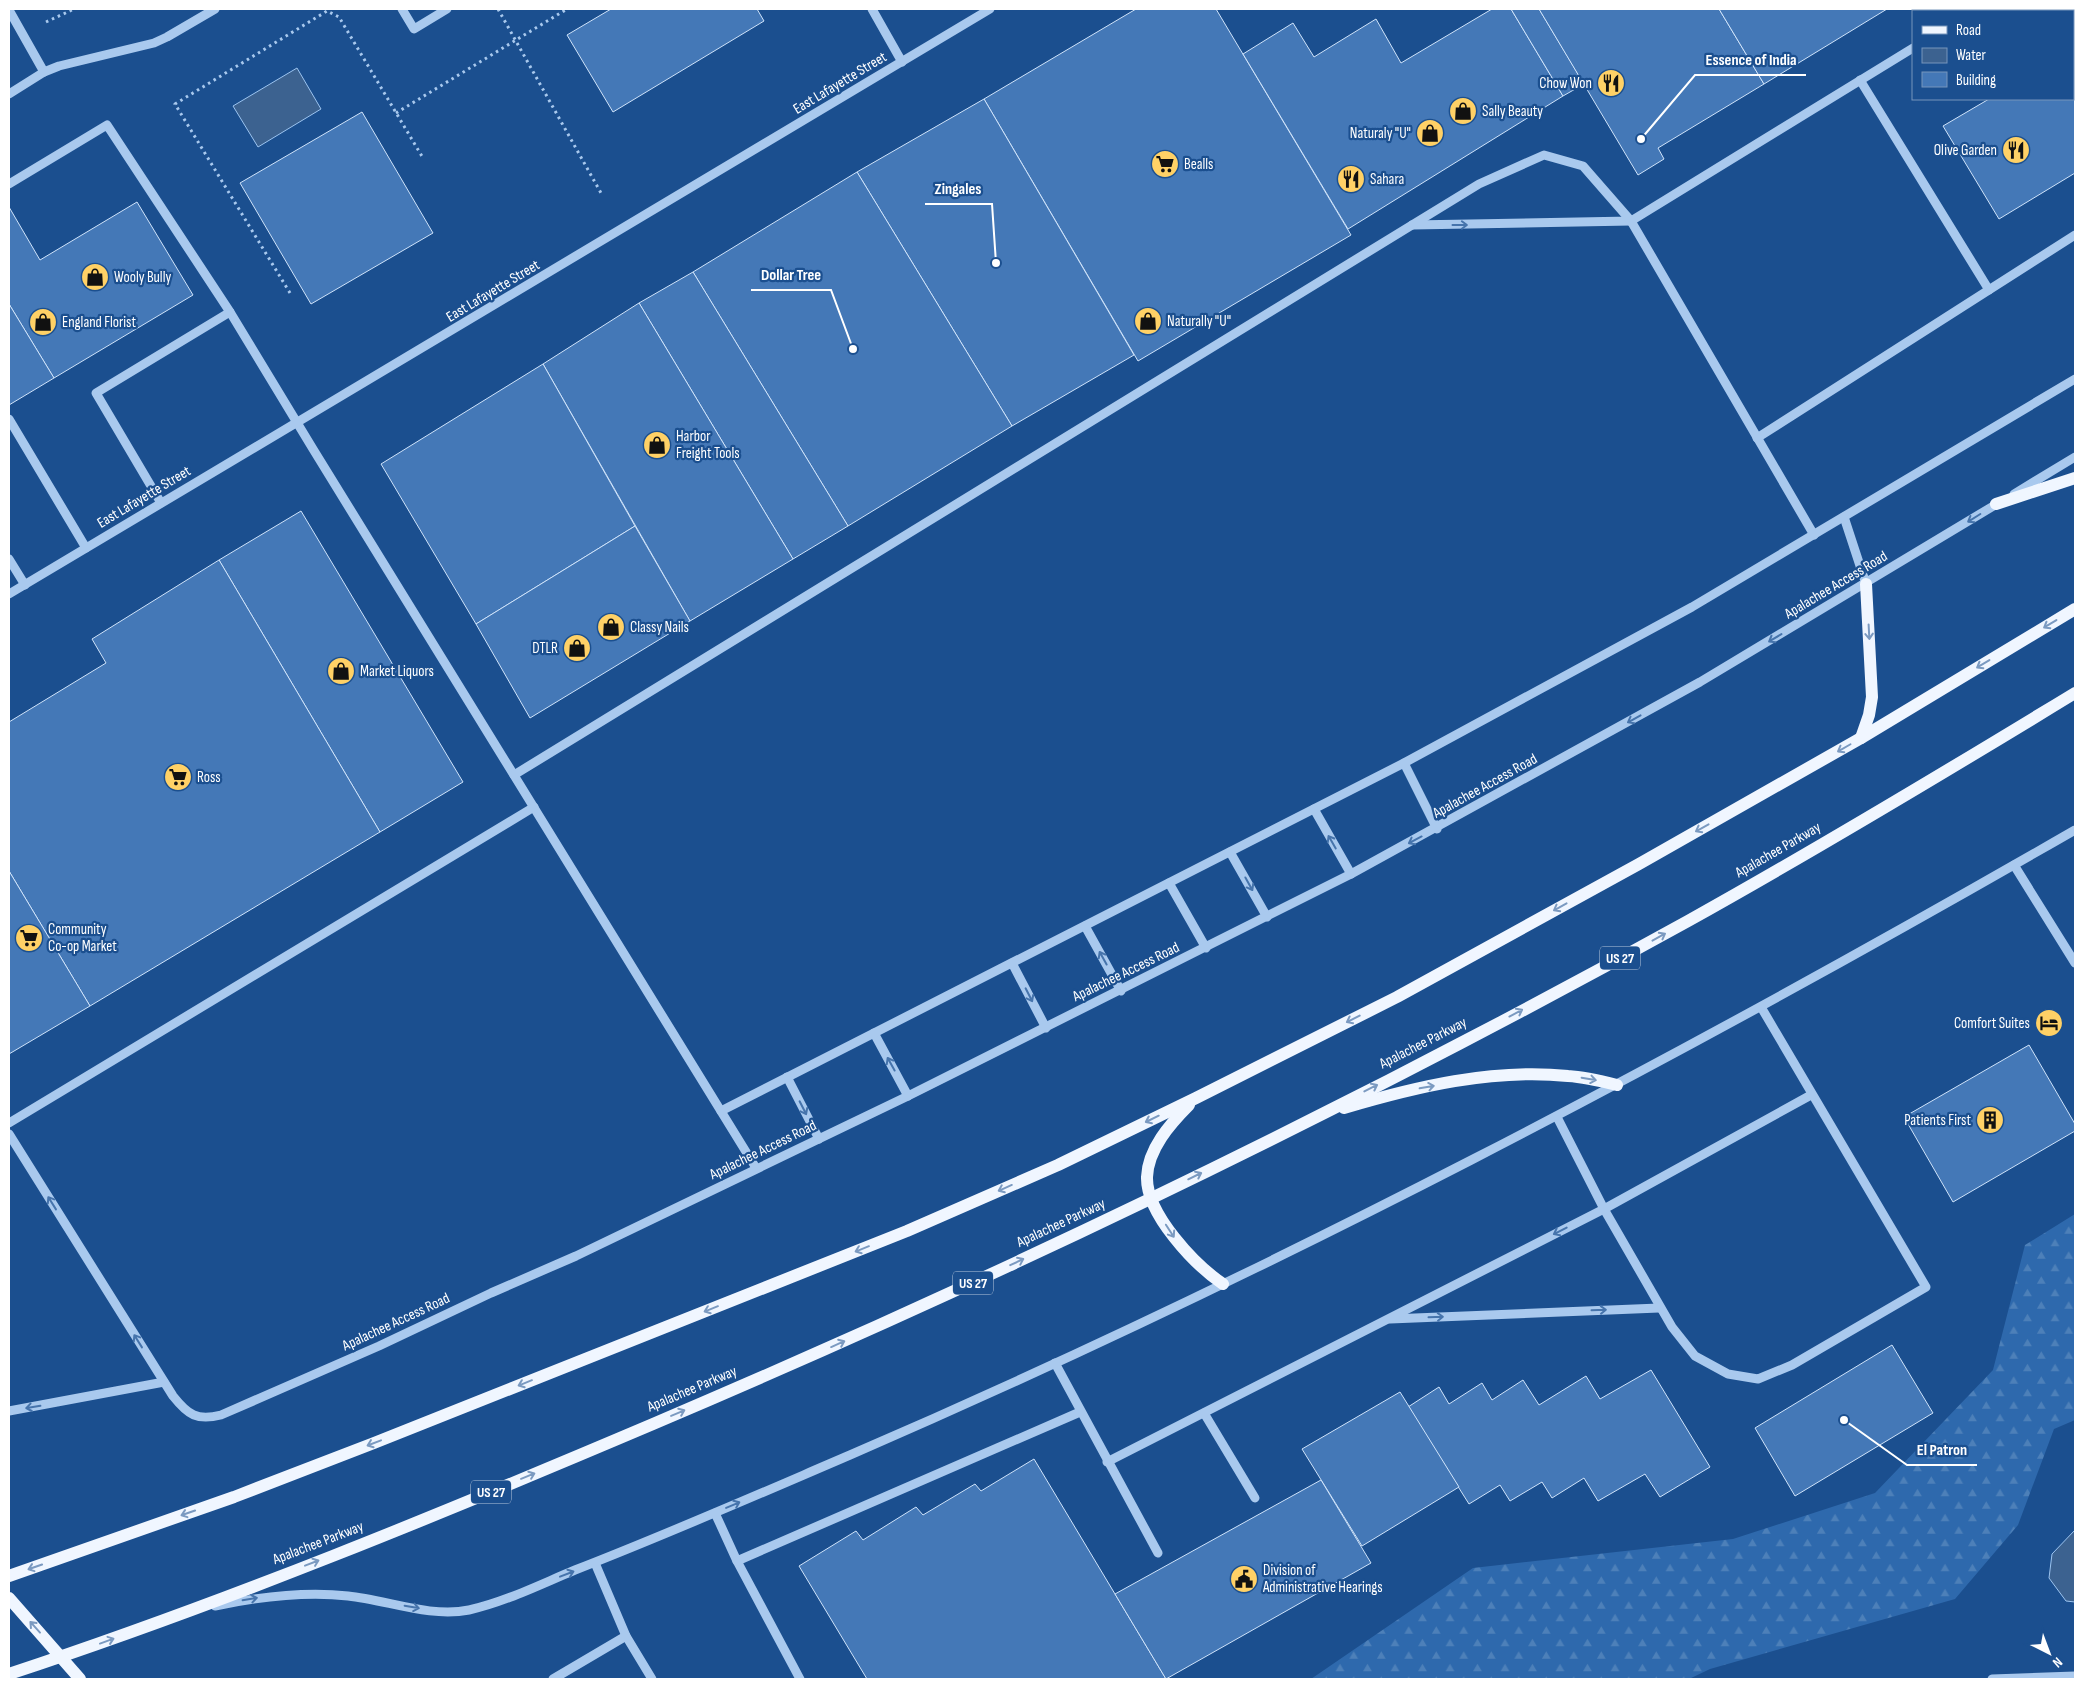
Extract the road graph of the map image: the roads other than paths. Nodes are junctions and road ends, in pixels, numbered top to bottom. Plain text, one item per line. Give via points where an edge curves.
1 (214, 9) edge
2 (402, 9) edge
3 (447, 9) edge
4 (872, 9) edge
5 (990, 9) edge
6 (9, 10) edge
7 (1912, 49) edge
8 (902, 62) junction
9 (44, 72) junction
10 (1860, 80) junction
11 (9, 94) edge
12 (9, 184) edge
13 (1631, 221) junction
14 (1412, 225) junction
15 (2075, 235) edge
16 (1989, 290) junction
17 (230, 312) junction
18 (2075, 379) edge
19 (9, 419) edge
20 (297, 423) junction
21 (1758, 438) junction
22 (2075, 456) edge
23 (2075, 478) edge
24 (161, 504) junction
25 (1996, 504) junction
26 (1844, 517) junction
27 (1814, 534) junction
28 (86, 548) junction
29 (9, 559) edge
30 (1866, 584) junction
31 (25, 585) junction
32 (9, 594) edge
33 (2075, 609) edge
34 (2075, 693) edge
35 (1861, 738) junction
36 (1404, 763) junction
37 (514, 774) junction
38 (534, 807) junction
39 (1314, 809) junction
40 (1436, 829) junction
41 (2075, 830) edge
42 (1230, 852) junction
43 (2014, 865) junction
44 (1351, 874) junction
45 (1169, 883) junction
46 (1267, 917) junction
47 (1085, 926) junction
48 (1206, 948) junction
49 (1012, 963) junction
50 (2075, 963) edge
51 (1121, 990) junction
52 (1761, 1007) junction
53 (1046, 1028) junction
54 (874, 1032) junction
55 (787, 1077) junction
56 (1617, 1085) junction
57 (1812, 1095) junction
58 (908, 1096) junction
59 (1196, 1098) junction
60 (721, 1110) junction
61 (1557, 1117) junction
62 (1313, 1118) junction
63 (9, 1124) edge
64 (9, 1134) edge
65 (819, 1139) junction
66 (756, 1168) junction
67 (1151, 1198) junction
68 (1604, 1209) junction
69 (1223, 1284) junction
70 (1659, 1308) junction
71 (1388, 1319) junction
72 (1055, 1363) junction
73 (164, 1382) junction
74 (9, 1410) edge
75 (1080, 1412) junction
76 (1204, 1413) junction
77 (1107, 1462) junction
78 (1256, 1498) dead end
79 (715, 1513) junction
80 (1158, 1553) dead end
81 (737, 1561) junction
82 (595, 1563) junction
83 (9, 1576) edge
84 (9, 1598) edge
85 (185, 1611) junction
86 (626, 1636) junction
87 (61, 1657) junction
88 (9, 1674) edge
89 (2075, 1676) edge
90 (80, 1679) edge
91 (553, 1679) edge
92 (652, 1679) edge
93 (800, 1679) edge
94 (1992, 1679) edge

1 - 9 street via 154,43 74,61
2 - 3 street via 414,29
4 - 8 street
5 - 8 street, East Lafayette Street
6 - 9 street
7 - 10 street
8 - 20 street, East Lafayette Street
9 - 11 street
10 - 13 street
10 - 16 street
12 - 17 street via 107,125
14 -> 13 street
13 - 14 street via 1584,166 1544,155 1479,184
13 - 21 street
14 - 37 street
15 - 16 street
16 - 21 street
17 - 20 street
17 - 24 street via 96,393
18 - 26 street
19 - 28 street
20 - 24 street, East Lafayette Street
20 - 37 street
21 - 27 street
22 - 25 street, Apalachee Access Road
23 - 25 main road
24 - 28 street, East Lafayette Street
25 -> 30 street, Apalachee Access Road
26 - 27 street
26 - 30 street
27 - 36 street via 1692,607
28 - 31 street, East Lafayette Street
29 - 31 street
30 -> 35 main road via 1872,697
30 -> 40 street, Apalachee Access Road via 1700,682
31 - 32 street, East Lafayette Street
33 -> 35 main road
62 -> 34 main road, Apalachee Parkway / US 27 via 1694,918
35 -> 59 main road via 1396,997
36 - 39 street
36 - 40 street
37 - 38 street
38 - 60 street
38 - 63 street
39 - 42 street
44 -> 39 street
40 -> 44 street, Apalachee Access Road
41 - 43 street
42 - 45 street
42 -> 46 street
43 - 50 street
43 - 52 street
44 - 46 street, Apalachee Access Road
45 - 47 street
45 - 48 street
46 - 48 street, Apalachee Access Road
47 - 49 street
51 -> 47 street
48 - 51 street, Apalachee Access Road
49 -> 53 street
49 - 54 street
51 - 53 street, Apalachee Access Road
52 - 56 street
52 - 57 street
53 - 58 street, Apalachee Access Road
54 - 55 street
58 -> 54 street
55 - 60 street
55 -> 65 street
56 - 61 street
62 -> 56 main road via 1416,1089 1497,1077 1567,1076
57 - 68 street
57 - 70 street via 1926,1286 1792,1365 1758,1379 1728,1374 1695,1356
58 - 65 street, Apalachee Access Road
59 - 67 main road via 1172,1124 1155,1150 1147,1176
59 -> 83 main road via 1058,1165 838,1258 374,1444
60 - 66 street
61 - 68 street
61 - 69 street
67 -> 62 main road, Apalachee Parkway / US 27
73 -> 64 street, Apalachee Access Road
65 - 66 street, Apalachee Access Road
66 - 73 street, Apalachee Access Road via 576,1256 221,1416 201,1418 192,1415 179,1404
67 -> 69 main road via 1178,1243 1201,1268
85 -> 67 main road, Apalachee Parkway / US 27 via 418,1522 766,1376 967,1286
68 - 70 street
68 -> 71 street
69 - 72 street
71 -> 70 street
71 - 76 street
72 - 75 street
79 -> 72 street
73 -> 74 street
75 - 77 street
75 - 81 street
76 - 77 street
76 - 78 street
77 - 80 street
79 - 81 street
79 - 82 street
81 - 93 street
85 -> 82 street via 257,1598 340,1595 451,1612 489,1604
82 - 86 street
87 -> 84 main road
87 -> 85 main road, Apalachee Parkway / US 27
86 - 91 street
86 - 92 street
87 - 88 main road, Apalachee Parkway / US 27
87 - 90 main road
89 - 94 street

